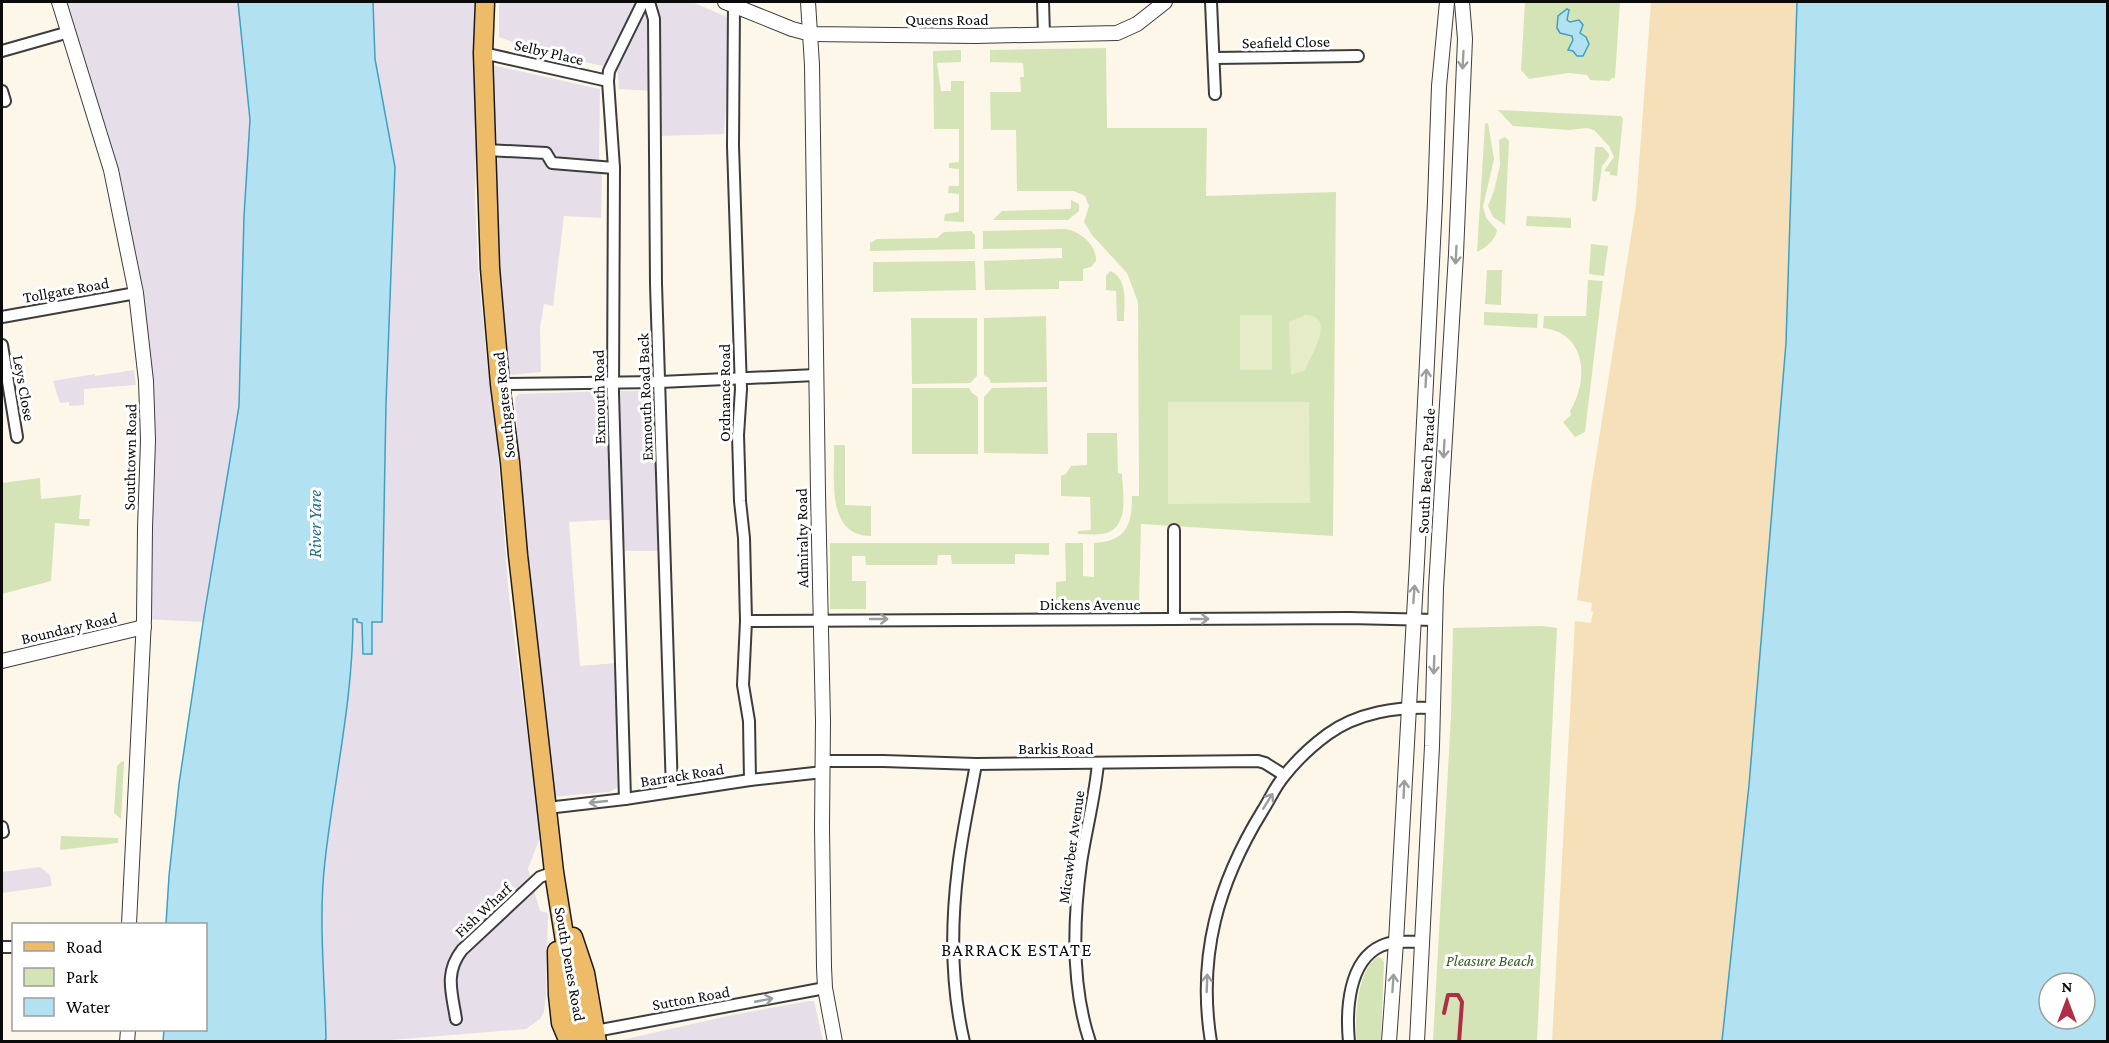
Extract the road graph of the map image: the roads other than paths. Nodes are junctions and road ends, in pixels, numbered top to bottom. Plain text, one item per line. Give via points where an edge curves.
1 (59, 2) edge
2 (486, 2) edge
3 (643, 2) edge
4 (650, 2) edge
5 (808, 2) edge
6 (1043, 2) edge
7 (1211, 2) edge
8 (1447, 2) edge
9 (1462, 2) edge
10 (730, 3) edge
11 (1159, 4) edge
12 (69, 32) junction
13 (811, 34) junction
14 (1044, 35) junction
15 (2, 51) edge
16 (483, 53) junction
17 (1358, 56) dead end
18 (1214, 58) junction
19 (608, 81) junction
20 (1215, 94) dead end
21 (486, 150) junction
22 (614, 168) junction
23 (136, 293) junction
24 (2, 317) edge
25 (2, 345) edge
26 (816, 375) junction
27 (740, 377) junction
28 (613, 382) junction
29 (660, 382) junction
30 (500, 384) junction
31 (17, 437) dead end
32 (1174, 530) dead end
33 (820, 619) junction
34 (1174, 619) junction
35 (1413, 619) junction
36 (1435, 620) junction
37 (746, 621) junction
38 (144, 627) junction
39 (2, 661) edge
40 (1409, 706) junction
41 (1433, 708) junction
42 (1098, 763) junction
43 (976, 764) junction
44 (823, 767) junction
45 (1284, 776) junction
46 (750, 780) junction
47 (672, 791) junction
48 (625, 799) junction
49 (547, 808) junction
50 (555, 879) junction
51 (129, 923) edge
52 (1396, 942) junction
53 (1422, 942) junction
54 (825, 988) junction
55 (456, 1019) dead end
56 (578, 1039) edge
57 (835, 1041) edge
58 (964, 1041) edge
59 (1090, 1041) edge
60 (1211, 1041) edge
61 (1349, 1041) edge
62 (1389, 1041) edge
63 (1417, 1041) edge

1 - 12 street, Southtown Road
2 - 16 main road, Southgates Road
3 - 19 street, Exmouth Road via 609,71
4 - 29 street, Exmouth Road Back via 654,19
5 - 13 street, Admiralty Road
6 - 14 street
7 - 18 street
35 -> 8 street, South Beach Parade via 1439,86
9 -> 36 street, South Beach Parade via 1465,39 1456,254
10 - 13 street, Queens Road
10 - 27 street, Ordnance Road
11 - 14 street, Queens Road via 1137,24 1121,32
12 - 15 street
12 - 23 street, Southtown Road via 111,170
13 - 14 street, Queens Road
13 - 26 street, Admiralty Road
16 - 19 street, Selby Place
16 - 21 main road, Southgates Road
17 - 18 street, Seafield Close
18 - 20 street
19 - 22 street, Exmouth Road
21 - 22 street via 546,153 552,163
21 - 30 main road, Southgates Road via 490,268
22 - 28 street, Exmouth Road
23 - 24 street, Tollgate Road
23 - 38 street, Southtown Road via 147,381
25 - 31 street, Leys Close
26 - 27 street
26 - 33 street, Admiralty Road
27 - 29 street
27 - 37 street, Ordnance Road via 738,435
28 - 29 street
28 - 30 street
28 - 48 street, Exmouth Road
29 - 47 street, Exmouth Road Back
30 - 49 main road, Southgates Road
32 - 34 street
33 -> 34 street, Dickens Avenue
33 - 37 street, Dickens Avenue
33 - 44 street, Admiralty Road
34 -> 35 street, Dickens Avenue
35 - 36 street, Dickens Avenue
35 - 40 street, South Beach Parade
36 -> 41 street, South Beach Parade
37 - 46 street, Ordnance Road via 743,685 749,721
38 - 39 street, Boundary Road
38 - 51 street, Southtown Road
40 - 41 street
40 - 45 street via 1350,722 1329,734
52 -> 40 street, South Beach Parade
41 - 53 street, South Beach Parade
42 - 43 street, Barkis Road
42 - 45 street, Barkis Road via 1258,761
42 - 59 street, Micawber Avenue via 1077,909 1080,1004
43 - 44 street, Barkis Road via 883,761
43 - 58 street via 958,867 954,927
44 - 46 street, Barrack Road
44 - 54 street, Admiralty Road
60 -> 45 street via 1206,1012 1207,975 1219,901 1250,831
46 - 47 street, Barrack Road
47 - 48 street, Barrack Road
48 -> 49 street, Barrack Road
49 - 50 main road, South Denes Road
50 - 55 street, Fish Wharf via 540,877 462,950 451,970
50 - 56 main road, South Denes Road
50 - 56 main road, South Denes Road via 561,1023
52 - 53 street
52 - 61 street via 1371,951 1359,969 1348,1003
62 -> 52 street, South Beach Parade
53 - 63 street, South Beach Parade
56 -> 54 street, Sutton Road
54 - 57 street, Admiralty Road

